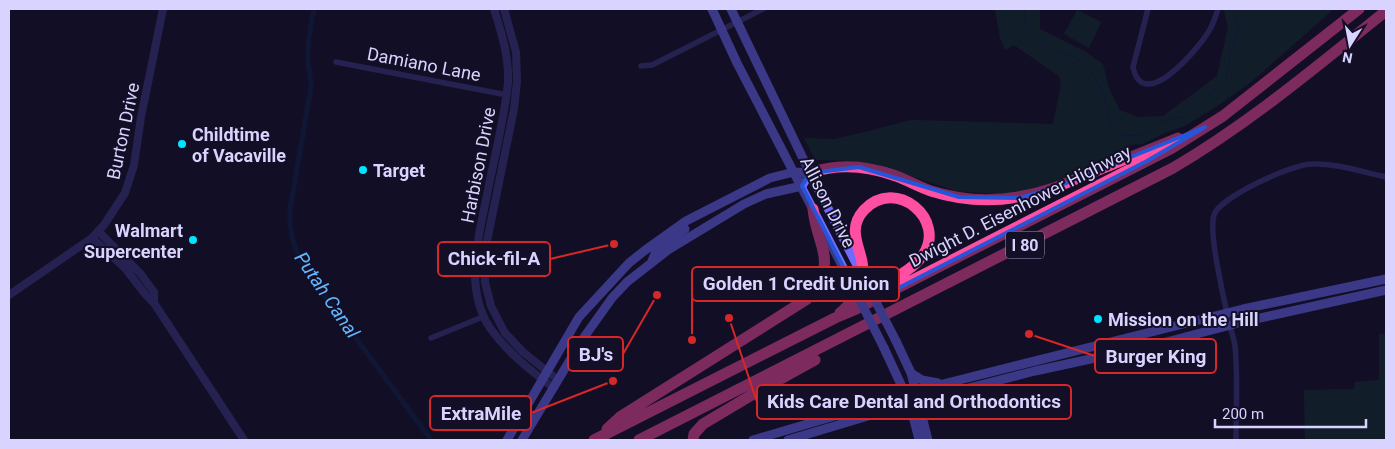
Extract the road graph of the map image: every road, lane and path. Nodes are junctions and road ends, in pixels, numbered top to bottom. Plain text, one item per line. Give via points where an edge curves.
1 (163, 9) edge
2 (494, 9) edge
3 (504, 9) edge
4 (712, 9) edge
5 (730, 9) edge
6 (763, 9) edge
7 (1148, 9) edge
8 (1218, 9) edge
9 (1359, 9) edge
10 (1386, 11) edge
11 (737, 22) junction
12 (722, 29) junction
13 (336, 62) dead end
14 (641, 66) dead end
15 (507, 95) junction
16 (1205, 127) junction
17 (794, 172) junction
18 (810, 174) junction
19 (1386, 177) edge
20 (802, 186) junction
21 (813, 208) junction
22 (698, 215) junction
23 (98, 231) junction
24 (92, 238) junction
25 (644, 250) junction
26 (652, 261) junction
27 (862, 275) junction
28 (1386, 279) edge
29 (1386, 290) edge
30 (9, 295) edge
31 (612, 298) junction
32 (154, 303) junction
33 (1228, 313) junction
34 (485, 316) junction
35 (835, 318) junction
36 (1230, 325) junction
37 (846, 336) junction
38 (430, 338) dead end
39 (547, 370) junction
40 (911, 373) junction
41 (542, 379) junction
42 (556, 384) junction
43 (944, 384) junction
44 (916, 391) junction
45 (904, 394) junction
46 (914, 403) junction
47 (824, 420) junction
48 (792, 429) junction
49 (596, 439) edge
50 (791, 439) edge
51 (244, 440) edge
52 (507, 440) edge
53 (522, 440) edge
54 (639, 440) edge
55 (693, 440) edge
56 (753, 440) edge
57 (772, 440) edge
58 (919, 440) edge
59 (928, 440) edge
60 (1236, 440) edge

1 - 23 street, Burton Drive via 133,170 125,193
2 - 15 street, Harbison Drive via 505,44
3 - 39 street, Harbison Drive via 516,52 517,82 486,251 485,282 491,306 505,333
4 - 12 main road, Allison Drive
5 - 11 main road, Allison Drive
6 - 11 street
7 - 8 street via 1133,69 1145,84 1170,76 1206,37
9 - 16 highway, Dwight D. Eisenhower Highway / I 80 via 1258,90
10 - 37 highway, Dwight D. Eisenhower Highway / I 80 via 1260,111 1200,153
11 - 12 street
11 - 18 main road, Allison Drive
12 - 14 street via 652,65
12 - 17 main road, Allison Drive
13 - 15 street, Damiano Lane
15 - 34 street, Harbison Drive via 476,250 475,277
16 - 18 highway via 1054,188 1020,198 959,197 859,167 834,167
16 - 35 highway, Dwight D. Eisenhower Highway / I 80 via 1147,161
17 - 18 main road
17 - 20 main road, Allison Drive
17 - 22 main road via 770,178
18 - 20 main road
18 - 27 main road, Allison Drive
19 - 33 street via 1309,164 1271,177 1220,205 1212,227
20 - 21 main road, Allison Drive
20 - 26 main road via 766,194 744,204
21 - 45 main road, Allison Drive, bridge
21 - 49 highway via 824,260 818,286 807,299 620,417
22 - 25 main road
22 - 26 main road via 695,222 658,247
23 - 24 street, Burton Drive
23 - 32 street via 140,273 154,292
24 - 30 street, Burton Drive
24 - 32 street via 125,268
25 - 31 main road via 641,261 614,288
25 - 39 main road via 579,318
26 - 31 main road
27 - 35 highway via 864,266 855,235 864,210 887,198 910,202 925,218 928,230 925,253 916,263 851,303
27 - 40 main road, Allison Drive, bridge
28 - 33 main road
29 - 36 main road
31 - 42 main road
32 - 51 street
33 - 36 street
33 - 43 main road
34 - 38 street
34 - 41 street, Harbison Drive via 489,327 506,347
35 - 49 highway, Dwight D. Eisenhower Highway / I 80
36 - 46 main road
36 - 60 street via 1235,347
37 - 54 highway, Dwight D. Eisenhower Highway / I 80
37 - 55 highway via 829,352 704,424 694,434
39 - 41 main road
39 - 42 street, Harbison Drive
40 - 43 main road via 930,382
40 - 44 main road, Allison Drive
41 - 42 street, Harbison Drive
41 - 52 main road
42 - 53 main road
43 - 44 main road
44 - 45 main road
44 - 46 main road, Allison Drive
45 - 46 main road, Allison Drive
45 - 47 main road
46 - 50 main road
46 - 58 main road, Allison Drive
46 - 59 main road, Allison Drive
47 - 48 main road
47 - 50 main road via 797,432
48 - 56 main road
48 - 57 main road via 786,436

